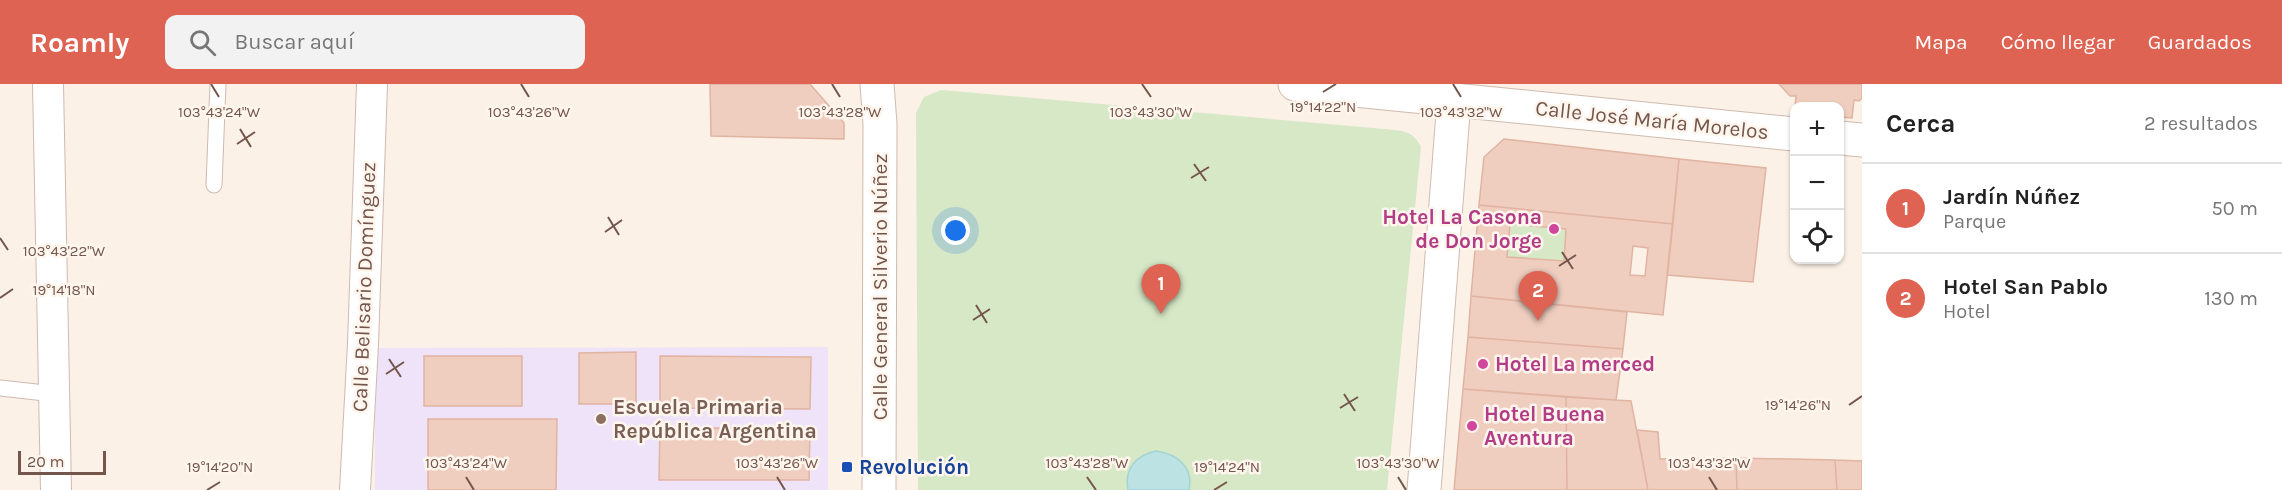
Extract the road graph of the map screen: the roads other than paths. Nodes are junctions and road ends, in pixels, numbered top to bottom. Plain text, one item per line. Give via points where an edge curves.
1 (48, 84) edge
2 (218, 84) edge
3 (372, 84) edge
4 (877, 84) edge
5 (1295, 84) edge
6 (1455, 92) edge
7 (1790, 134) edge
8 (1844, 138) edge
9 (1862, 140) edge
10 (214, 185) dead end
11 (0, 388) edge
12 (54, 394) junction
13 (56, 490) edge
14 (356, 490) edge
15 (879, 490) edge
16 (1424, 490) edge

1 - 12 street
2 - 10 lane
3 - 14 street, Calle Belisario Domínguez
4 - 15 main road, Calle General Silverio Núñez
5 - 6 main road, Calle José María Morelos
6 - 7 main road, Calle José María Morelos
6 - 16 main road
8 - 9 main road
11 - 12 lane
12 - 13 street

